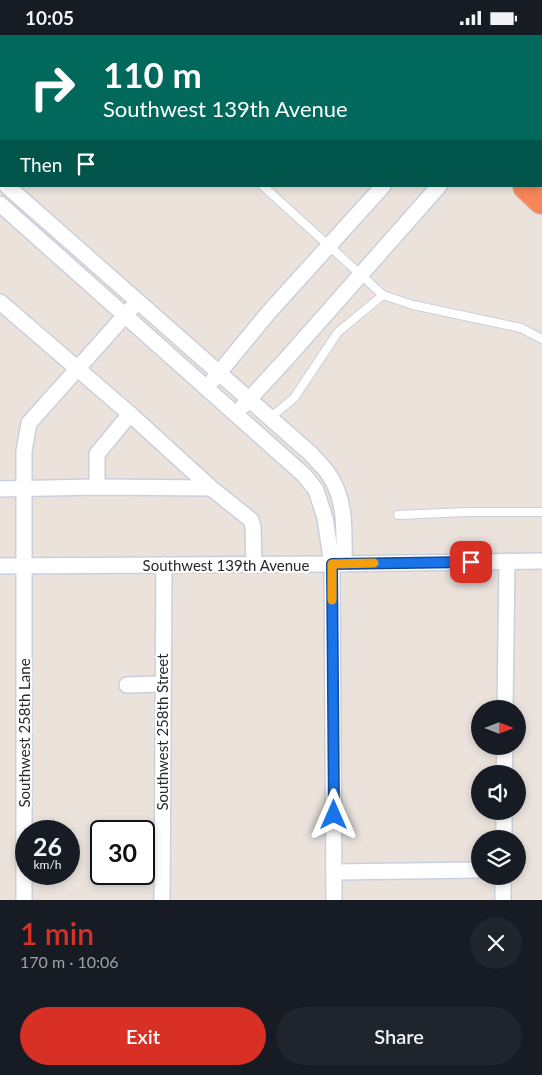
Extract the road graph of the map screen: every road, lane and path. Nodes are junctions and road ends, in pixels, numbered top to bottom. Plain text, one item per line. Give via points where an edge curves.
1 (8, 187) edge
2 (264, 187) edge
3 (383, 187) edge
4 (438, 187) edge
5 (527, 187) edge
6 (542, 200) edge
7 (0, 205) edge
8 (330, 246) junction
9 (362, 274) junction
10 (383, 295) junction
11 (0, 302) edge
12 (137, 302) junction
13 (124, 317) junction
14 (542, 339) edge
15 (76, 369) junction
16 (219, 373) junction
17 (206, 388) junction
18 (249, 399) junction
19 (130, 414) junction
20 (234, 414) junction
21 (270, 418) junction
22 (97, 487) junction
23 (212, 488) junction
24 (0, 489) edge
25 (25, 489) junction
26 (542, 512) edge
27 (398, 515) dead end
28 (507, 561) junction
29 (542, 561) edge
30 (254, 564) junction
31 (338, 564) junction
32 (164, 565) junction
33 (0, 566) edge
34 (24, 566) junction
35 (162, 684) junction
36 (127, 685) dead end
37 (505, 700) edge
38 (471, 870) edge
39 (334, 873) junction
40 (503, 885) edge
41 (24, 900) edge
42 (162, 900) edge
43 (334, 900) edge
44 (503, 900) edge

1 - 12 street
2 - 8 lane
3 - 8 street
4 - 9 street
5 - 6 highway
7 - 13 street
8 - 9 lane
8 - 16 street
9 - 10 lane
9 - 18 street
10 - 14 lane via 412,305 520,329
10 - 21 lane via 338,332 294,398
11 - 15 street
12 - 13 street, Southwest 258th Lane
12 - 16 street
13 - 15 street, Southwest 258th Lane
13 - 17 street
15 - 19 street
15 - 25 street, Southwest 258th Lane via 29,423 24,451
16 - 17 street
16 - 18 street
17 - 20 street
18 - 20 street
18 - 21 street
19 - 22 street via 97,454
19 - 23 street
20 - 31 street via 304,475 316,490
21 - 31 street via 311,454 335,485 344,524
22 - 23 street
22 - 25 street
23 - 30 street via 252,520
24 - 25 street
25 - 34 street, Southwest 258th Lane
26 - 27 lane
28 - 29 street, Southwest 139th Avenue
28 - 31 street, Southwest 139th Avenue
28 - 37 street
30 - 31 street, Southwest 139th Avenue
30 - 32 street, Southwest 139th Avenue
31 - 39 street
32 - 34 street, Southwest 139th Avenue
32 - 35 street, Southwest 258th Street
33 - 34 street, Southwest 139th Avenue
34 - 41 street, Southwest 258th Lane
35 - 36 street
35 - 42 street, Southwest 258th Street
38 - 39 street
39 - 43 street
40 - 44 street

